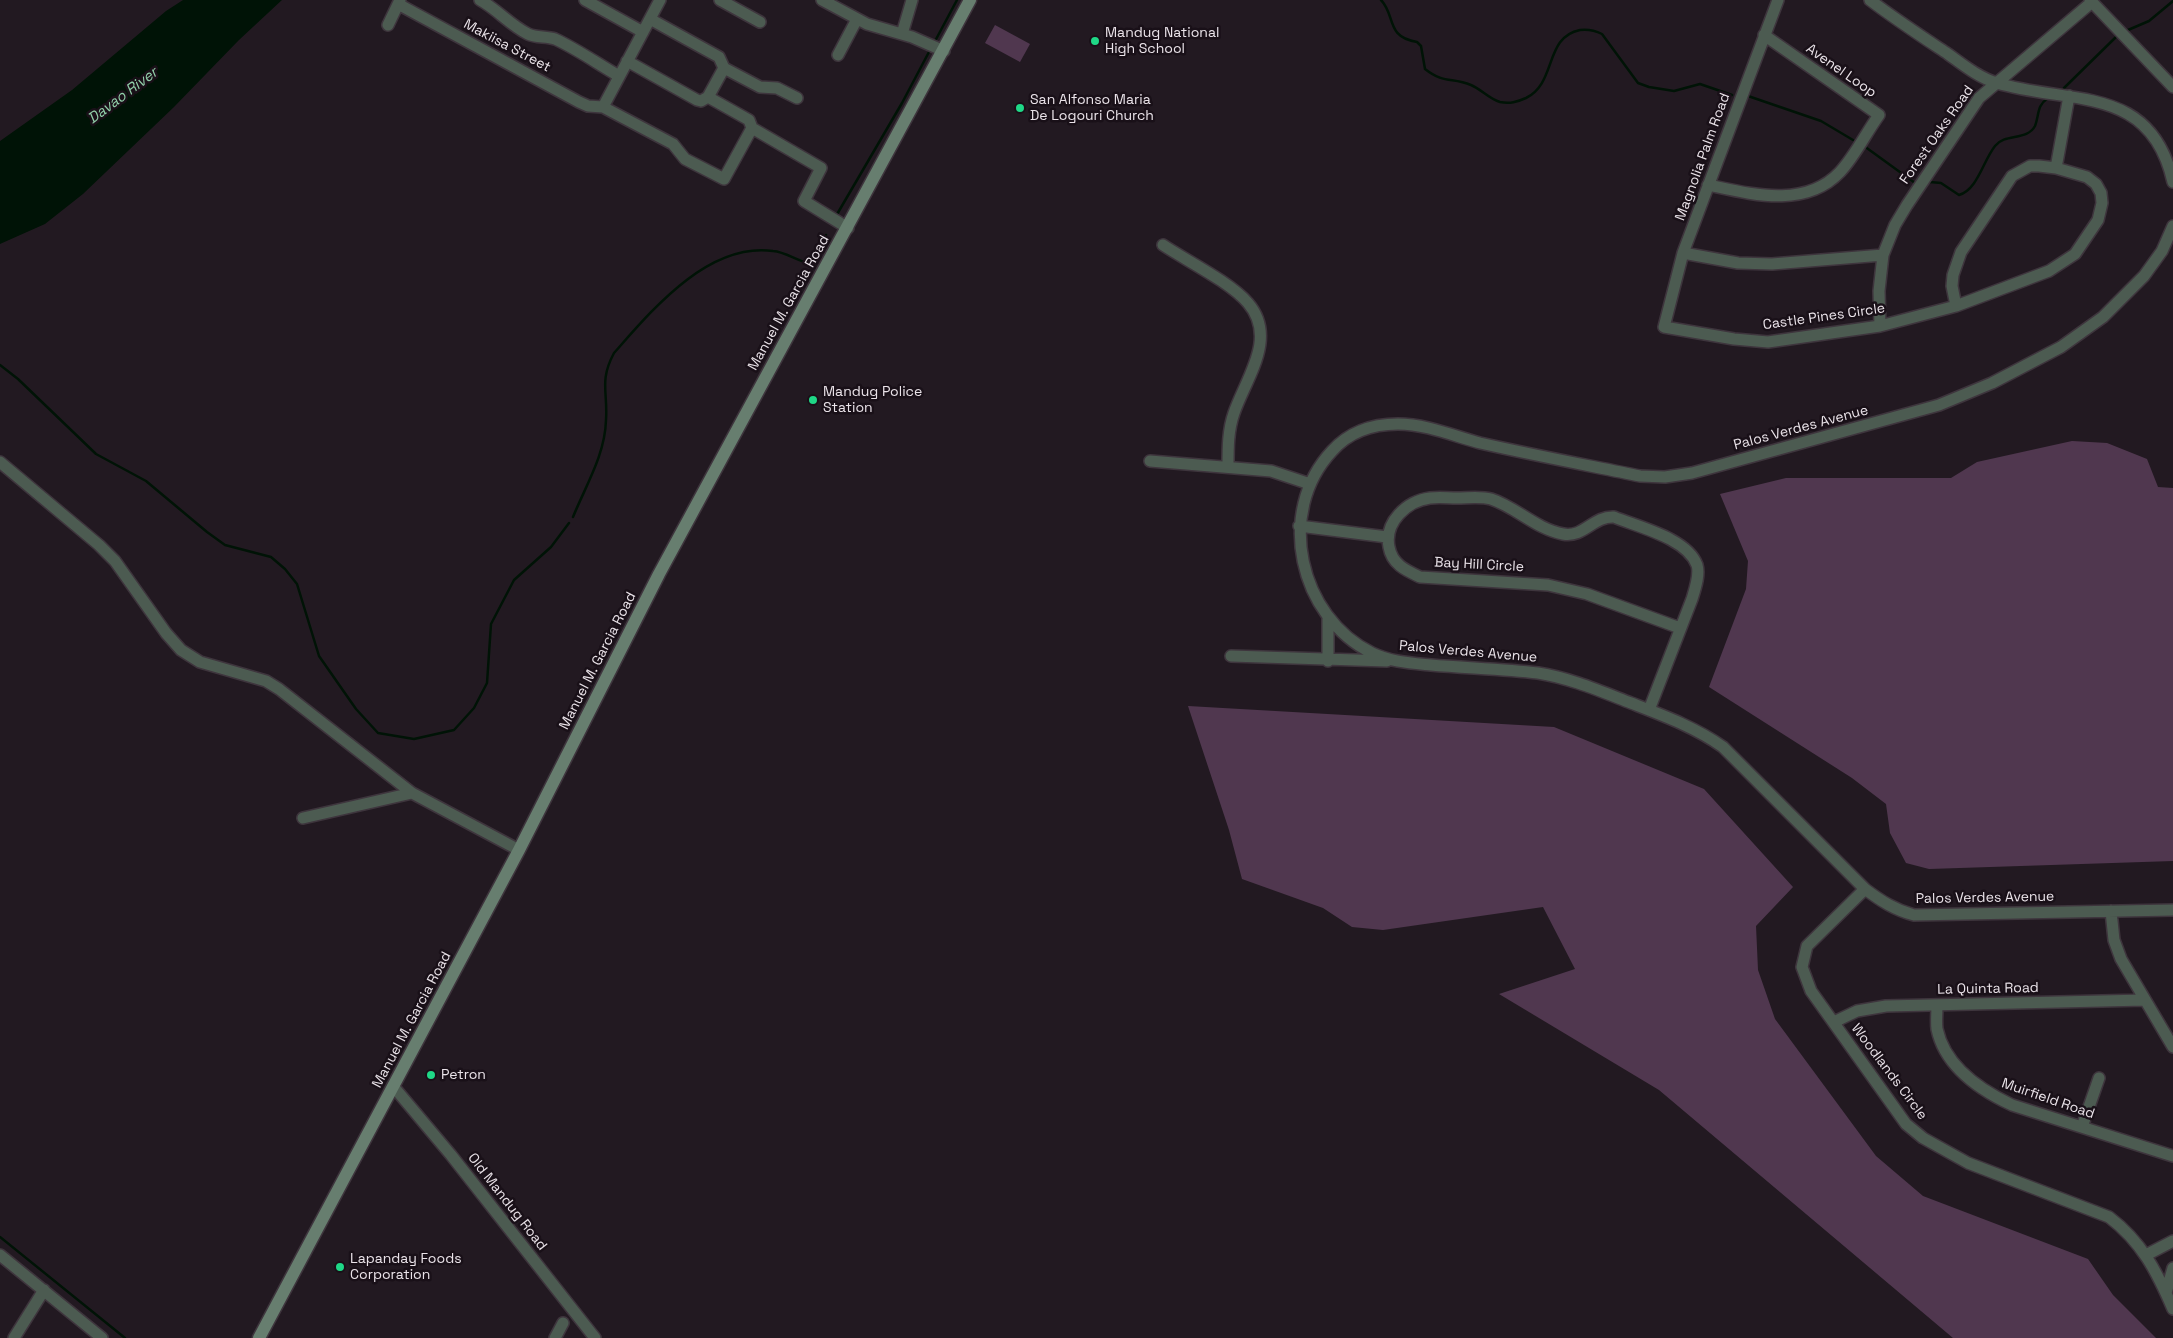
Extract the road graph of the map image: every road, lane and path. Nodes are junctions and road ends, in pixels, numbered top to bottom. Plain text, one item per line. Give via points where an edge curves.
1 (480, 0) edge
2 (585, 0) edge
3 (660, 0) edge
4 (720, 0) edge
5 (822, 0) edge
6 (912, 0) edge
7 (970, 0) edge
8 (1778, 0) edge
9 (1870, 0) edge
10 (2091, 1) edge
11 (399, 2) edge
12 (650, 19) junction
13 (857, 19) junction
14 (760, 22) dead end
15 (388, 25) dead end
16 (643, 32) junction
17 (902, 34) junction
18 (1764, 35) junction
19 (944, 51) junction
20 (838, 55) dead end
21 (627, 61) junction
22 (724, 68) junction
23 (619, 76) junction
24 (1996, 82) junction
25 (2173, 87) edge
26 (2069, 96) junction
27 (708, 97) junction
28 (797, 98) dead end
29 (603, 107) junction
30 (752, 128) junction
31 (2056, 168) junction
32 (2173, 182) edge
33 (1708, 185) junction
34 (2173, 226) edge
35 (848, 228) junction
36 (1163, 245) dead end
37 (1683, 253) junction
38 (1883, 255) junction
39 (1956, 306) junction
40 (1880, 326) junction
41 (1664, 327) joint
42 (1150, 461) dead end
43 (0, 462) edge
44 (1228, 466) junction
45 (1310, 484) junction
46 (1299, 526) junction
47 (1387, 537) junction
48 (1328, 619) junction
49 (1680, 628) junction
50 (1231, 656) dead end
51 (1328, 661) junction
52 (1394, 661) junction
53 (1649, 710) junction
54 (412, 793) junction
55 (302, 818) dead end
56 (519, 850) junction
57 (1865, 889) junction
58 (2173, 910) edge
59 (2110, 912) junction
60 (2145, 1000) junction
61 (1937, 1006) junction
62 (1834, 1022) junction
63 (2173, 1046) edge
64 (2099, 1078) dead end
65 (393, 1086) junction
66 (2082, 1128) junction
67 (2173, 1156) edge
68 (2173, 1242) edge
69 (0, 1255) edge
70 (2146, 1255) junction
71 (2173, 1268) edge
72 (44, 1290) junction
73 (2166, 1293) junction
74 (2173, 1309) edge
75 (563, 1323) dead end
76 (98, 1337) edge
77 (14, 1338) edge
78 (259, 1338) edge
79 (555, 1338) edge
80 (595, 1338) edge

1 - 23 street via 530,35 562,42
2 - 16 street
3 - 12 street
4 - 14 street
5 - 13 street
6 - 17 street
7 - 19 main road, Manuel M. Garcia Road
8 - 18 street, Magnolia Palm Road
9 - 24 street via 1968,67
10 - 24 street, Forest Oaks Road
10 - 25 street
11 - 15 street
11 - 29 street, Makiisa Street via 579,102
12 - 16 street
12 - 22 street via 718,57
13 - 17 street
13 - 20 street
16 - 21 street
17 - 19 street
18 - 33 street, Magnolia Palm Road
18 - 33 street, Avenel Loop via 1879,115 1840,171 1815,189 1796,195 1759,196
19 - 35 main road, Manuel M. Garcia Road
21 - 23 street
21 - 27 street via 697,100
22 - 27 street
22 - 28 street via 760,87 777,88
23 - 29 street
24 - 26 street
24 - 38 street, Forest Oaks Road via 1979,98 1907,206
26 - 31 street
26 - 32 street via 2109,105 2142,123 2163,150
27 - 30 street via 748,120
29 - 30 street, Makiisa Street via 673,144 685,158 724,179
30 - 35 street via 822,168 804,201
31 - 39 street, Castle Pines Circle via 2030,166 2012,176 2003,186 1956,264 1952,286
31 - 39 street, Castle Pines Circle via 2087,177 2101,193 2098,220 2084,242 2075,254 2049,272
33 - 37 street, Magnolia Palm Road
34 - 45 street, Palos Verdes Avenue via 2162,251 2144,276 2077,338 1939,405 1692,473 1665,477 1640,476 1421,427 1380,426 1363,430 1337,445 1317,469
35 - 56 main road, Manuel M. Garcia Road via 659,574
36 - 44 street via 1230,288 1248,303 1256,315 1261,347 1233,415
37 - 38 street via 1738,263 1772,264
37 - 41 street, Magnolia Palm Road
38 - 40 street, Forest Oaks Road
39 - 40 street, Castle Pines Circle
40 - 41 street, Castle Pines Circle via 1768,342
42 - 44 street
43 - 54 street via 115,561 181,650 200,662 266,681 279,689
44 - 45 street via 1271,471
45 - 46 street, Palos Verdes Avenue
46 - 47 street
46 - 48 street, Palos Verdes Avenue via 1299,549 1307,576
47 - 49 street, Bay Hill Circle via 1395,561 1420,577 1548,584 1587,594
47 - 49 street via 1392,521 1400,512 1414,502 1430,498 1489,498 1538,524 1569,535 1576,535 1605,517 1614,517 1674,541 1686,549 1697,566 1697,582
48 - 51 street
48 - 52 street, Palos Verdes Avenue via 1363,647
49 - 53 street
50 - 51 street
51 - 52 street
52 - 53 street, Palos Verdes Avenue via 1564,678
53 - 57 street, Palos Verdes Avenue via 1707,735 1723,746
54 - 55 street
54 - 56 street
56 - 65 main road, Manuel M. Garcia Road
57 - 59 street, Palos Verdes Avenue via 1887,905 1914,915
57 - 62 street, Woodlands Circle via 1807,946 1803,957 1802,967 1811,990
58 - 59 street, Palos Verdes Avenue
59 - 60 street via 2121,960
60 - 61 street, La Quinta Road
60 - 63 street
61 - 62 street, La Quinta Road via 1871,1007
61 - 66 street, Muirfield Road via 1941,1043 1969,1080 2012,1105
62 - 70 street, Woodlands Circle via 1914,1132 1968,1163 2109,1218 2124,1229
64 - 66 street
65 - 78 main road, Manuel M. Garcia Road
65 - 80 street, Old Mandug Road via 452,1155
66 - 67 street, Muirfield Road
68 - 70 street
69 - 72 street
70 - 73 street, Woodlands Circle
71 - 73 street
72 - 76 street
72 - 77 street
73 - 74 street, Woodlands Circle
75 - 79 street

